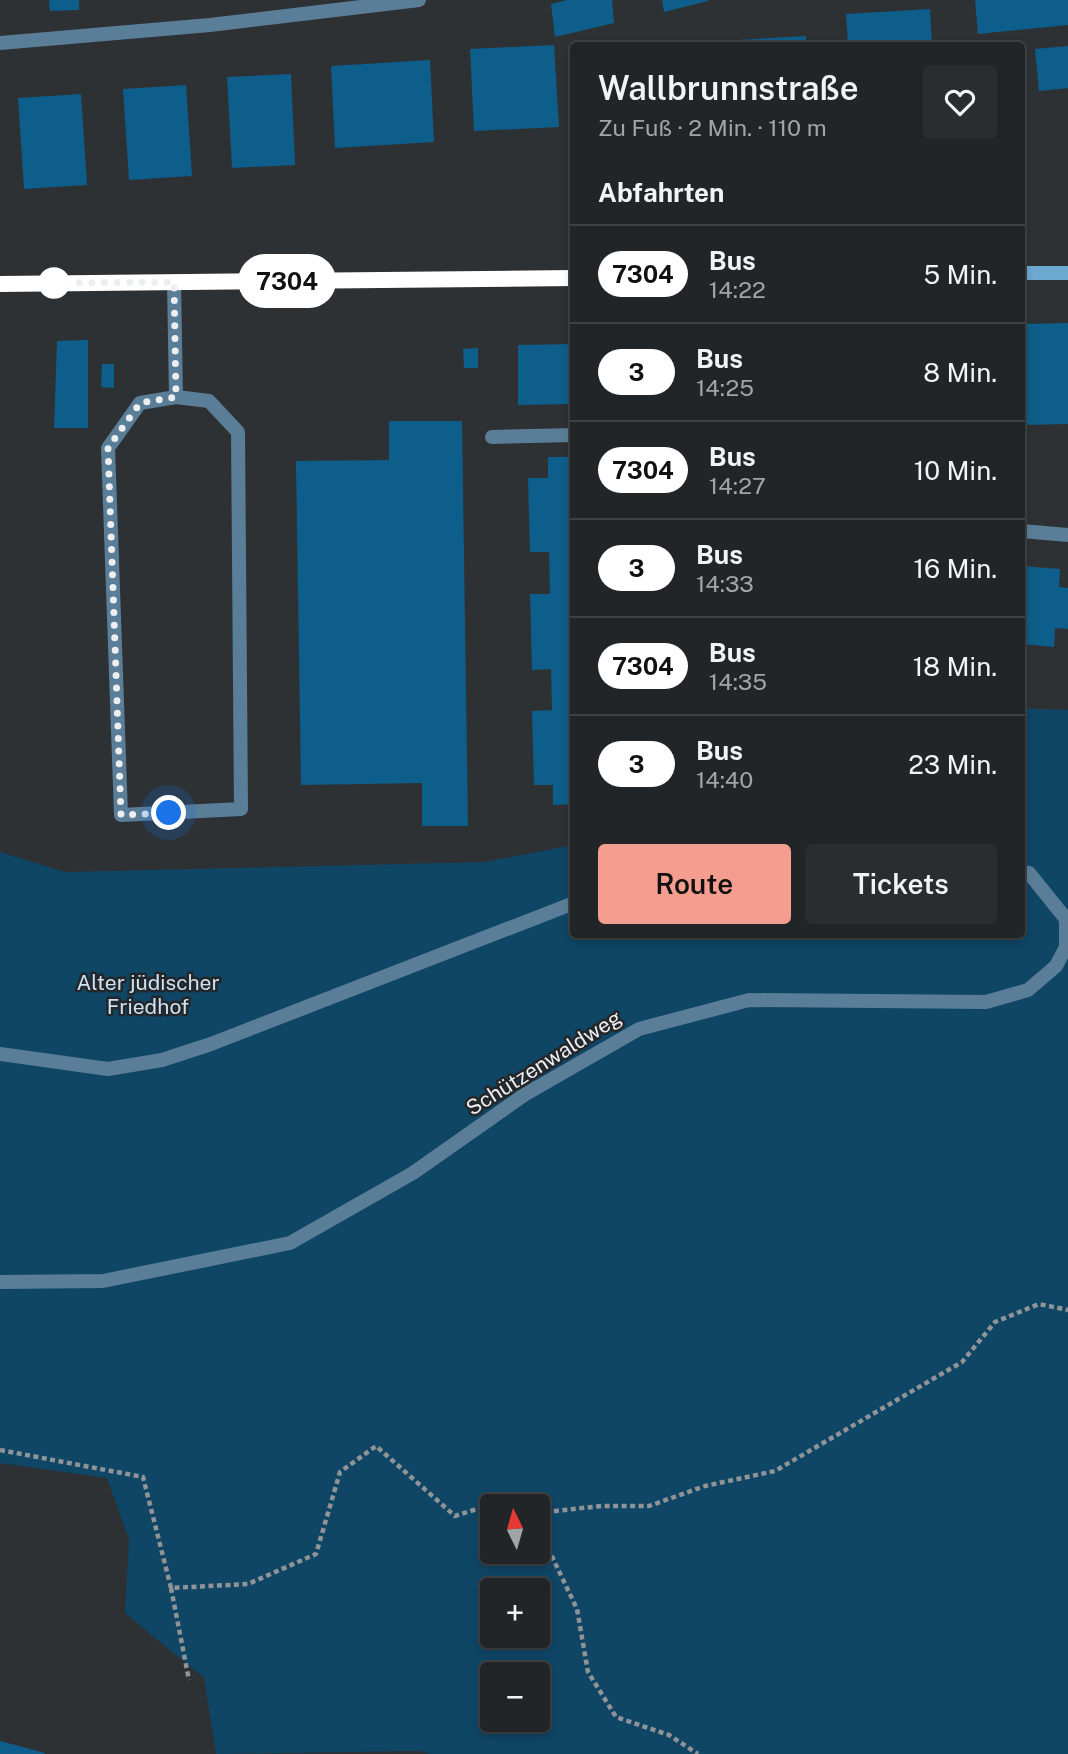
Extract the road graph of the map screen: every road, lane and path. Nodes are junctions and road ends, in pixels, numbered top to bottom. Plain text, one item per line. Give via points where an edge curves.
1 (419, 0) edge
2 (0, 43) edge
3 (1068, 272) edge
4 (1025, 273) edge
5 (570, 278) edge
6 (174, 282) junction
7 (0, 284) edge
8 (176, 397) junction
9 (570, 435) edge
10 (492, 437) dead end
11 (1025, 531) edge
12 (1068, 536) edge
13 (1025, 872) edge
14 (570, 905) edge
15 (0, 1054) edge
16 (0, 1282) edge
17 (1068, 1310) edge
18 (0, 1450) edge
19 (480, 1508) edge
20 (550, 1512) edge
21 (550, 1552) edge
22 (171, 1588) junction
23 (189, 1680) dead end
24 (698, 1754) edge

1 - 2 street via 211,25
3 - 4 main road
5 - 6 main road
6 - 7 main road
6 - 8 street
8 - 8 street via 140,403 108,448 121,815 241,809 238,432 209,401
9 - 10 street
11 - 12 street
13 - 16 street, Schützenwaldweg via 1066,919 1066,947 1056,967 1028,990 986,1002 749,1000 639,1029 524,1095 413,1173 290,1243 103,1281
14 - 15 street via 162,1059 108,1069
17 - 20 path via 1039,1304 995,1322 962,1362 775,1471 705,1486 649,1506
18 - 22 path via 143,1477
19 - 22 path via 455,1516 376,1446 340,1472 316,1554 248,1584
21 - 24 path via 577,1609 588,1672 616,1717 668,1735
22 - 23 path

